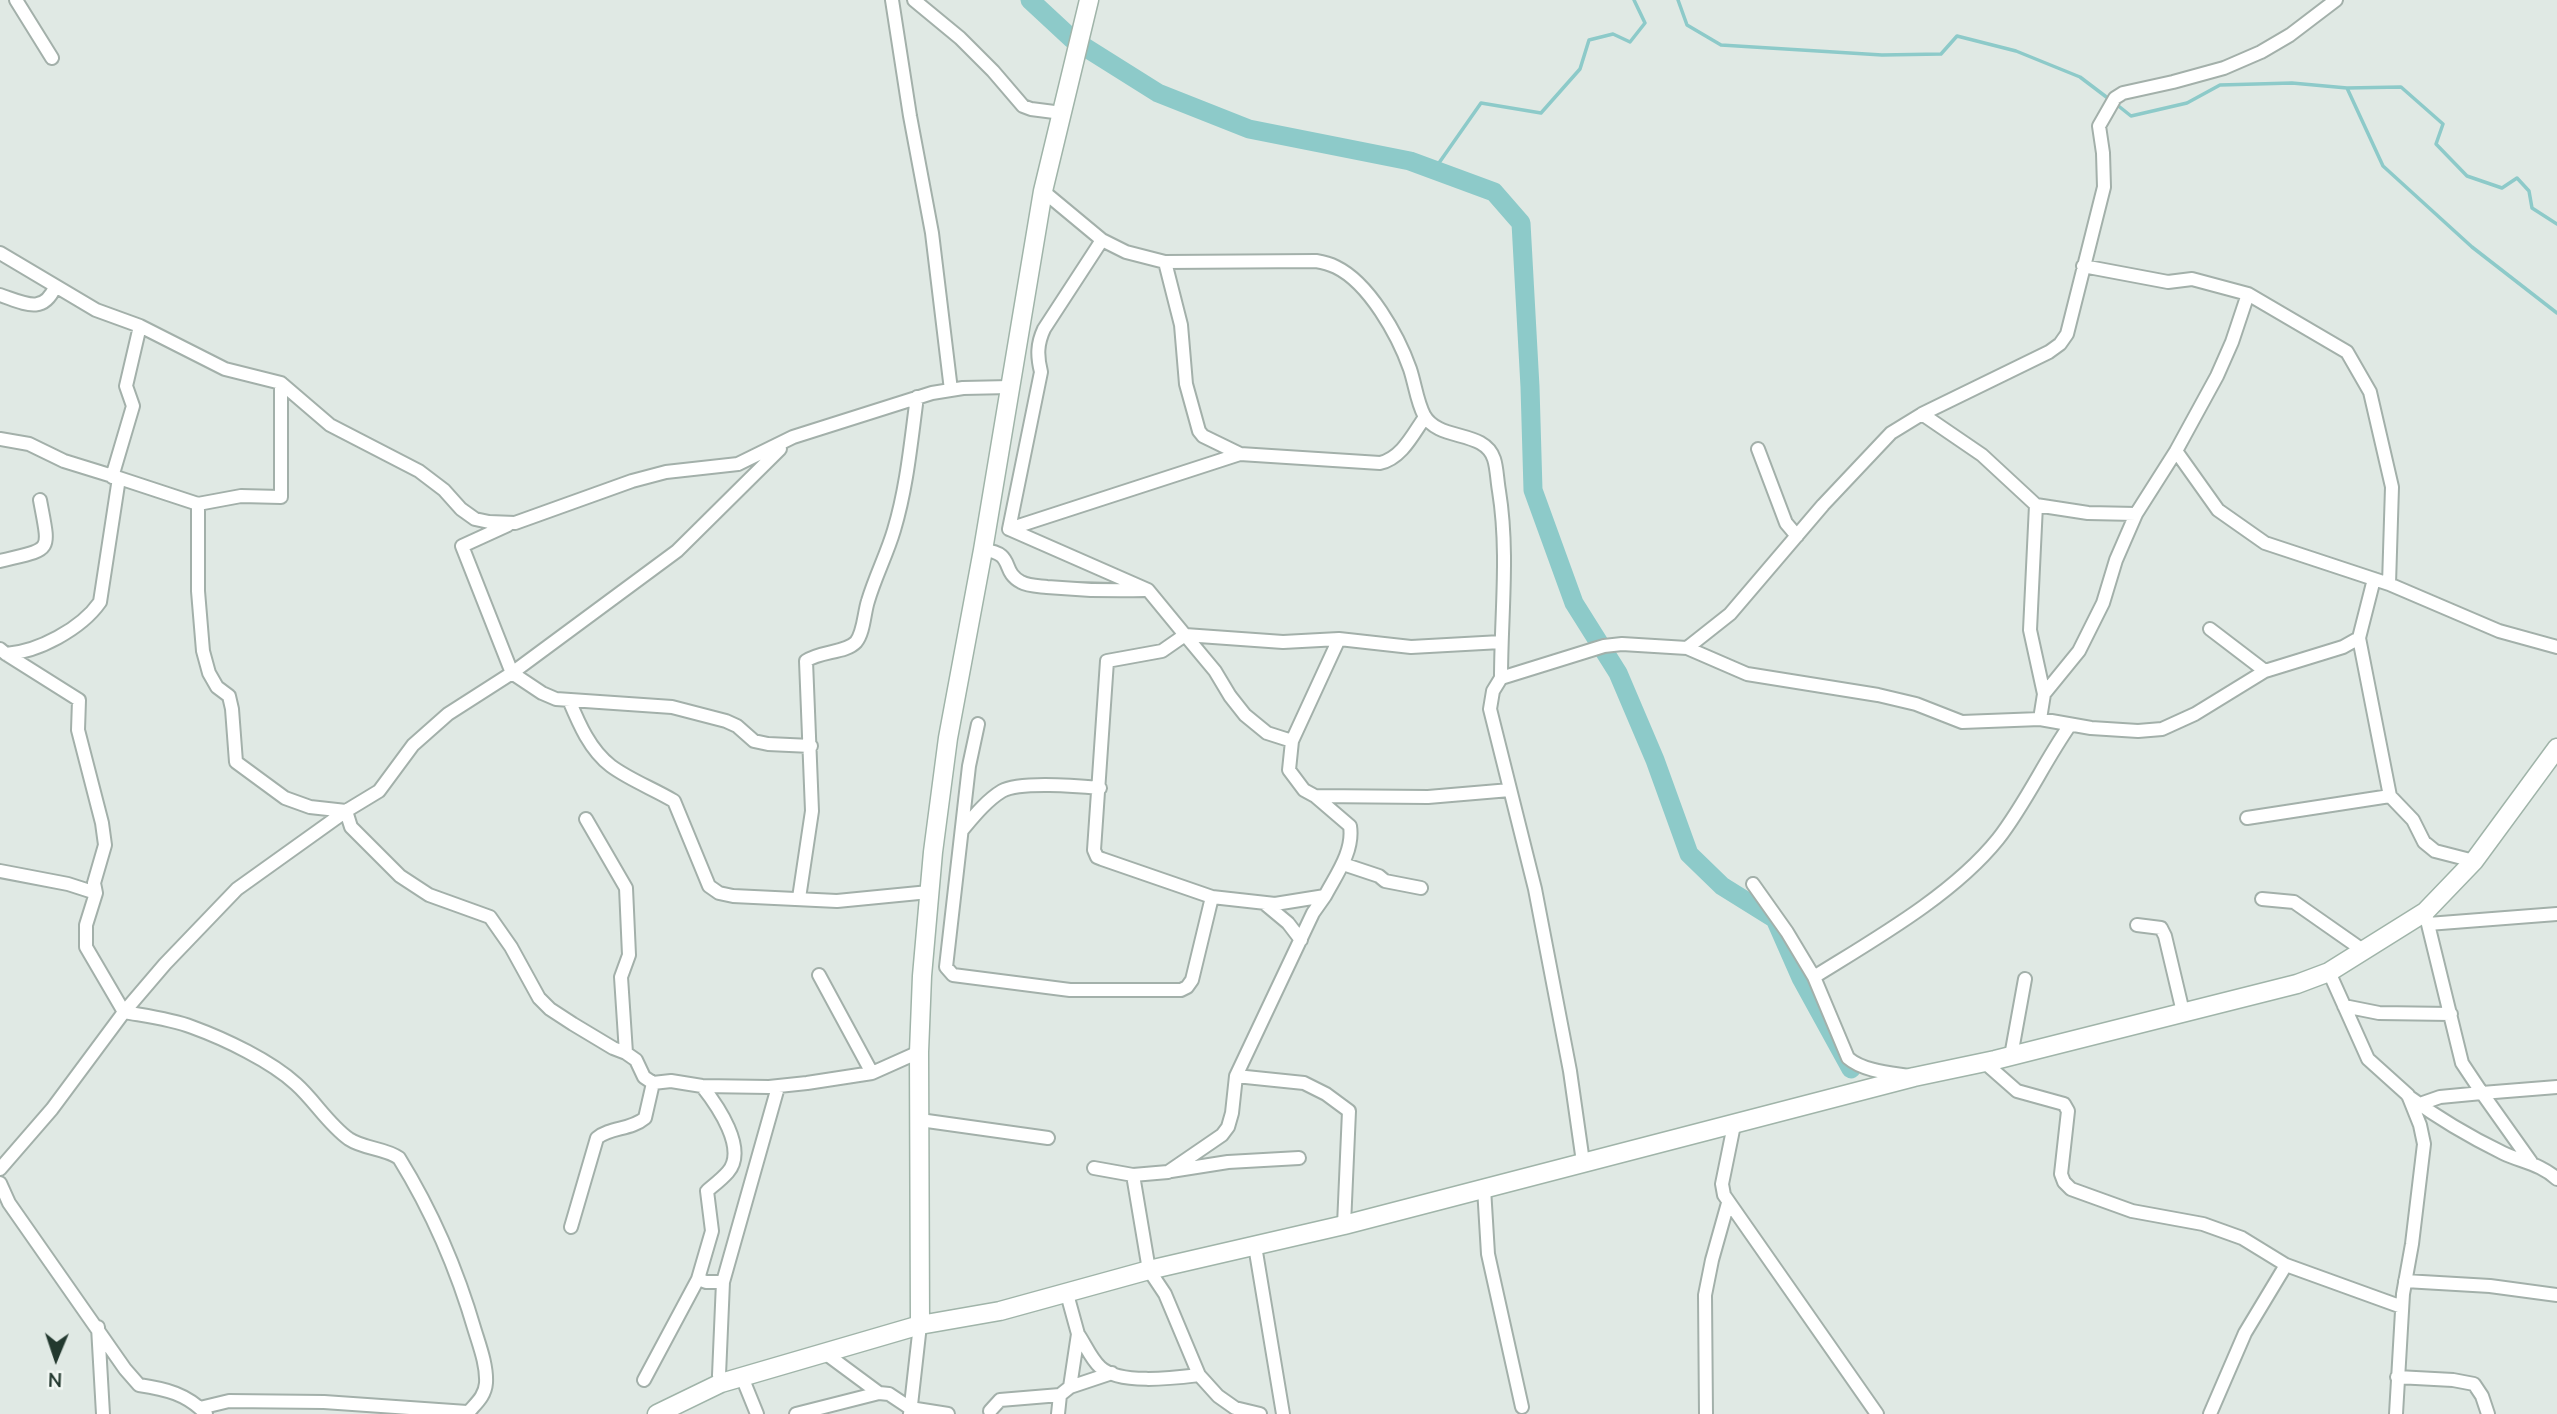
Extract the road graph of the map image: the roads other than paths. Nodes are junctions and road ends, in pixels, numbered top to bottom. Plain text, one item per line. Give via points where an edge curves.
1 (16, 0) edge
2 (892, 0) edge
3 (914, 0) edge
4 (1089, 0) edge
5 (2336, 0) edge
6 (52, 58) dead end
7 (1062, 113) junction
8 (1043, 191) junction
9 (1102, 240) junction
10 (0, 253) edge
11 (1165, 261) junction
12 (2083, 266) junction
13 (55, 287) junction
14 (2248, 294) junction
15 (0, 295) edge
16 (140, 326) junction
17 (281, 383) junction
18 (1010, 387) junction
19 (951, 390) junction
20 (917, 397) junction
21 (1922, 414) junction
22 (1425, 417) junction
23 (793, 437) junction
24 (0, 439) edge
25 (1758, 449) dead end
26 (2176, 451) junction
27 (1240, 454) junction
28 (115, 477) junction
29 (40, 500) dead end
30 (198, 504) junction
31 (2036, 505) junction
32 (2137, 514) junction
33 (514, 523) junction
34 (1009, 529) junction
35 (1797, 536) junction
36 (983, 551) junction
37 (0, 561) edge
38 (2374, 579) junction
39 (2389, 584) junction
40 (1148, 590) junction
41 (2210, 629) dead end
42 (1185, 635) junction
43 (2359, 638) junction
44 (1339, 639) junction
45 (1501, 642) junction
46 (2557, 647) edge
47 (1687, 648) junction
48 (3, 652) edge
49 (2265, 671) junction
50 (512, 673) junction
51 (1501, 678) junction
52 (2044, 694) junction
53 (569, 700) junction
54 (2040, 719) junction
55 (978, 724) dead end
56 (2070, 725) junction
57 (1292, 741) junction
58 (811, 746) junction
59 (2557, 748) edge
60 (1100, 788) junction
61 (1510, 790) junction
62 (1315, 796) junction
63 (2390, 796) junction
64 (346, 811) junction
65 (2247, 818) dead end
66 (586, 820) dead end
67 (963, 830) junction
68 (2474, 861) junction
69 (1343, 864) junction
70 (0, 871) edge
71 (1753, 884) dead end
72 (956, 885) junction
73 (930, 887) junction
74 (1422, 887) dead end
75 (96, 893) junction
76 (1212, 897) junction
77 (1325, 897) junction
78 (799, 898) junction
79 (2262, 899) dead end
80 (1264, 903) junction
81 (2557, 914) edge
82 (2426, 918) junction
83 (2137, 925) dead end
84 (1301, 940) junction
85 (2364, 951) junction
86 (2329, 972) junction
87 (819, 975) dead end
88 (1814, 977) junction
89 (2025, 979) dead end
90 (2344, 1006) junction
91 (124, 1012) junction
92 (2183, 1012) junction
93 (2451, 1014) junction
94 (919, 1052) junction
95 (626, 1053) junction
96 (2011, 1056) junction
97 (1984, 1062) junction
98 (872, 1073) junction
99 (1236, 1076) junction
100 (1914, 1077) junction
101 (653, 1083) junction
102 (702, 1086) junction
103 (778, 1087) junction
104 (2557, 1087) edge
105 (2482, 1093) junction
106 (2408, 1096) junction
107 (2420, 1104) junction
108 (920, 1120) junction
109 (1734, 1125) junction
110 (1048, 1138) dead end
111 (1299, 1158) dead end
112 (1583, 1162) junction
113 (2532, 1162) junction
114 (1094, 1168) dead end
115 (0, 1169) edge
116 (1168, 1172) junction
117 (1133, 1175) junction
118 (2556, 1177) edge
119 (0, 1183) edge
120 (1484, 1188) junction
121 (1728, 1203) junction
122 (1344, 1225) junction
123 (571, 1227) dead end
124 (1255, 1246) junction
125 (2286, 1265) junction
126 (1149, 1270) junction
127 (698, 1279) junction
128 (2405, 1281) junction
129 (723, 1282) junction
130 (1067, 1294) junction
131 (2557, 1295) edge
132 (2402, 1307) junction
133 (920, 1325) junction
134 (98, 1327) junction
135 (1078, 1334) junction
136 (825, 1353) junction
137 (1112, 1373) junction
138 (1199, 1376) junction
139 (742, 1377) junction
140 (2398, 1377) junction
141 (644, 1380) dead end
142 (721, 1383) junction
143 (1065, 1391) junction
144 (879, 1394) junction
145 (1522, 1407) dead end
146 (203, 1411) edge
147 (910, 1411) edge
148 (467, 1413) edge
149 (986, 1413) edge
150 (103, 1414) edge
151 (657, 1414) edge
152 (757, 1414) edge
153 (796, 1414) edge
154 (948, 1414) edge
155 (1058, 1414) edge
156 (1260, 1414) edge
157 (1283, 1414) edge
158 (1706, 1414) edge
159 (1877, 1414) edge
160 (2210, 1414) edge
161 (2396, 1414) edge
162 (2488, 1414) edge

1 - 6 street
2 - 19 street via 932,233
3 - 7 street via 960,38 1023,106
4 - 7 street
5 - 12 street via 2261,52 2224,68 2115,98 2099,126 2104,187
7 - 8 street
8 - 9 street
8 - 18 street
9 - 11 street via 1126,252
9 - 34 street via 1038,342 1041,372
10 - 13 street
11 - 22 street via 1316,261 1336,266 1355,280 1386,319 1402,348
11 - 27 street via 1181,325 1186,384 1199,431
12 - 14 street via 2160,282 2192,279
12 - 21 street via 2067,334 2060,344
13 - 15 street via 42,304
13 - 16 street via 96,310
14 - 26 street via 2217,376
14 - 39 street via 2342,348 2370,392 2392,486
16 - 17 street via 225,369
16 - 28 street via 126,386 133,407
17 - 30 street via 281,497 241,496
17 - 33 street via 330,425 419,471 475,519
18 - 19 street
18 - 36 street
19 - 20 street
20 - 23 street
20 - 58 street via 894,529 856,642 806,661
21 - 31 street via 1982,454
21 - 35 street via 1891,433
22 - 27 street via 1398,456 1380,463
22 - 45 street via 1451,435 1482,443 1494,458 1504,537
23 - 33 street via 738,464 649,476
23 - 50 street via 677,551
24 - 28 street via 29,444
25 - 35 street via 1786,523
26 - 32 street
26 - 38 street via 2218,510 2254,536
27 - 34 street
28 - 30 street
28 - 48 street via 100,602 44,645 22,653
29 - 37 street via 48,538 45,546
30 - 64 street via 203,651 217,687 229,696 236,762 285,798 310,807
31 - 32 street
31 - 52 street via 2030,630
32 - 52 street via 2079,651
33 - 50 street via 462,546
34 - 40 street
35 - 47 street via 1730,614
36 - 40 street via 997,551 1014,577 1028,584 1075,590
36 - 73 street via 948,738
38 - 39 street
38 - 43 street
39 - 46 street via 2499,631
40 - 42 street
41 - 49 street
42 - 44 street via 1283,642
42 - 57 street via 1245,715 1267,733
42 - 60 street via 1163,651 1107,661
43 - 49 street
43 - 63 street
44 - 45 street via 1410,647
44 - 57 street
45 - 51 street
47 - 51 street via 1604,646
47 - 54 street via 1747,674 1878,695 1962,722
48 - 75 street via 79,700 78,730 105,845 94,883
49 - 56 street via 2162,729
50 - 53 street via 542,693
50 - 64 street via 448,714 413,745 379,791
51 - 61 street via 1490,709
52 - 54 street
53 - 58 street via 671,707 726,721 754,741
53 - 78 street via 598,753 674,801 709,886 733,896
54 - 56 street
55 - 67 street
56 - 88 street via 1997,840 1903,921
57 - 62 street via 1289,770 1304,790
58 - 78 street via 813,811
59 - 68 street
60 - 67 street via 1055,784 1004,789
60 - 76 street via 1097,857
61 - 62 street via 1427,797
61 - 112 street via 1535,889
62 - 69 street via 1350,826
63 - 65 street
63 - 68 street via 2435,851
64 - 91 street via 237,889
64 - 95 street via 351,827 400,876 429,895 489,917 538,998 550,1009
66 - 95 street via 626,888 629,956 621,977
67 - 72 street
68 - 82 street
69 - 74 street via 1385,881
69 - 77 street
70 - 75 street
71 - 88 street
72 - 73 street
72 - 76 street via 949,972 1070,990 1187,987
73 - 78 street via 873,900
73 - 94 street
75 - 91 street via 86,925 86,947
76 - 80 street
77 - 80 street
77 - 84 street
79 - 85 street via 2294,902
80 - 84 street
81 - 82 street
82 - 85 street
82 - 93 street
83 - 92 street via 2161,928
84 - 99 street
85 - 86 street
86 - 90 street
86 - 92 street
87 - 98 street
88 - 100 street via 1848,1058
89 - 96 street
90 - 93 street via 2379,1013
90 - 106 street via 2368,1059
91 - 115 street via 52,1109
91 - 148 street via 191,1026 224,1041 297,1085 350,1140 399,1158 438,1228 483,1359 486,1384 481,1399
92 - 96 street
93 - 105 street via 2463,1067
94 - 98 street
94 - 108 street
95 - 101 street
96 - 97 street
97 - 100 street
97 - 125 street via 2017,1091 2064,1104 2068,1111 2062,1174 2071,1189 2132,1211 2203,1224 2242,1238
98 - 103 street
99 - 116 street via 1228,1127
99 - 122 street via 1304,1083 1349,1111
100 - 109 street
101 - 102 street
101 - 123 street via 645,1118 597,1138
102 - 103 street
102 - 127 street via 722,1113 735,1156 730,1171 707,1191 712,1231
103 - 129 street
104 - 105 street
105 - 107 street
105 - 113 street
106 - 107 street
106 - 128 street via 2424,1144
107 - 113 street via 2486,1144
108 - 110 street
108 - 133 street
109 - 112 street
109 - 121 street via 1722,1190
111 - 116 street via 1228,1162
112 - 120 street
113 - 118 street
114 - 117 street
116 - 117 street
117 - 126 street
119 - 134 street via 9,1203
120 - 122 street
120 - 145 street via 1488,1254
121 - 158 street via 1705,1295
121 - 159 street
122 - 124 street
124 - 126 street
124 - 157 street
125 - 132 street
125 - 160 street via 2245,1333
126 - 130 street
126 - 138 street via 1165,1294
127 - 129 street
127 - 141 street
128 - 131 street
128 - 132 street
129 - 142 street
130 - 133 street
130 - 135 street
132 - 140 street
133 - 136 street
133 - 147 street
134 - 146 street via 139,1385 170,1390
134 - 150 street
135 - 137 street via 1100,1367
135 - 143 street
136 - 139 street
136 - 144 street
137 - 138 street via 1144,1380
137 - 143 street
138 - 156 street via 1235,1408
139 - 142 street
139 - 152 street
140 - 161 street
140 - 162 street via 2474,1384
142 - 151 street
143 - 149 street via 1000,1401
143 - 155 street
144 - 147 street via 889,1394
144 - 153 street
146 - 148 street via 229,1401 324,1402
147 - 154 street

